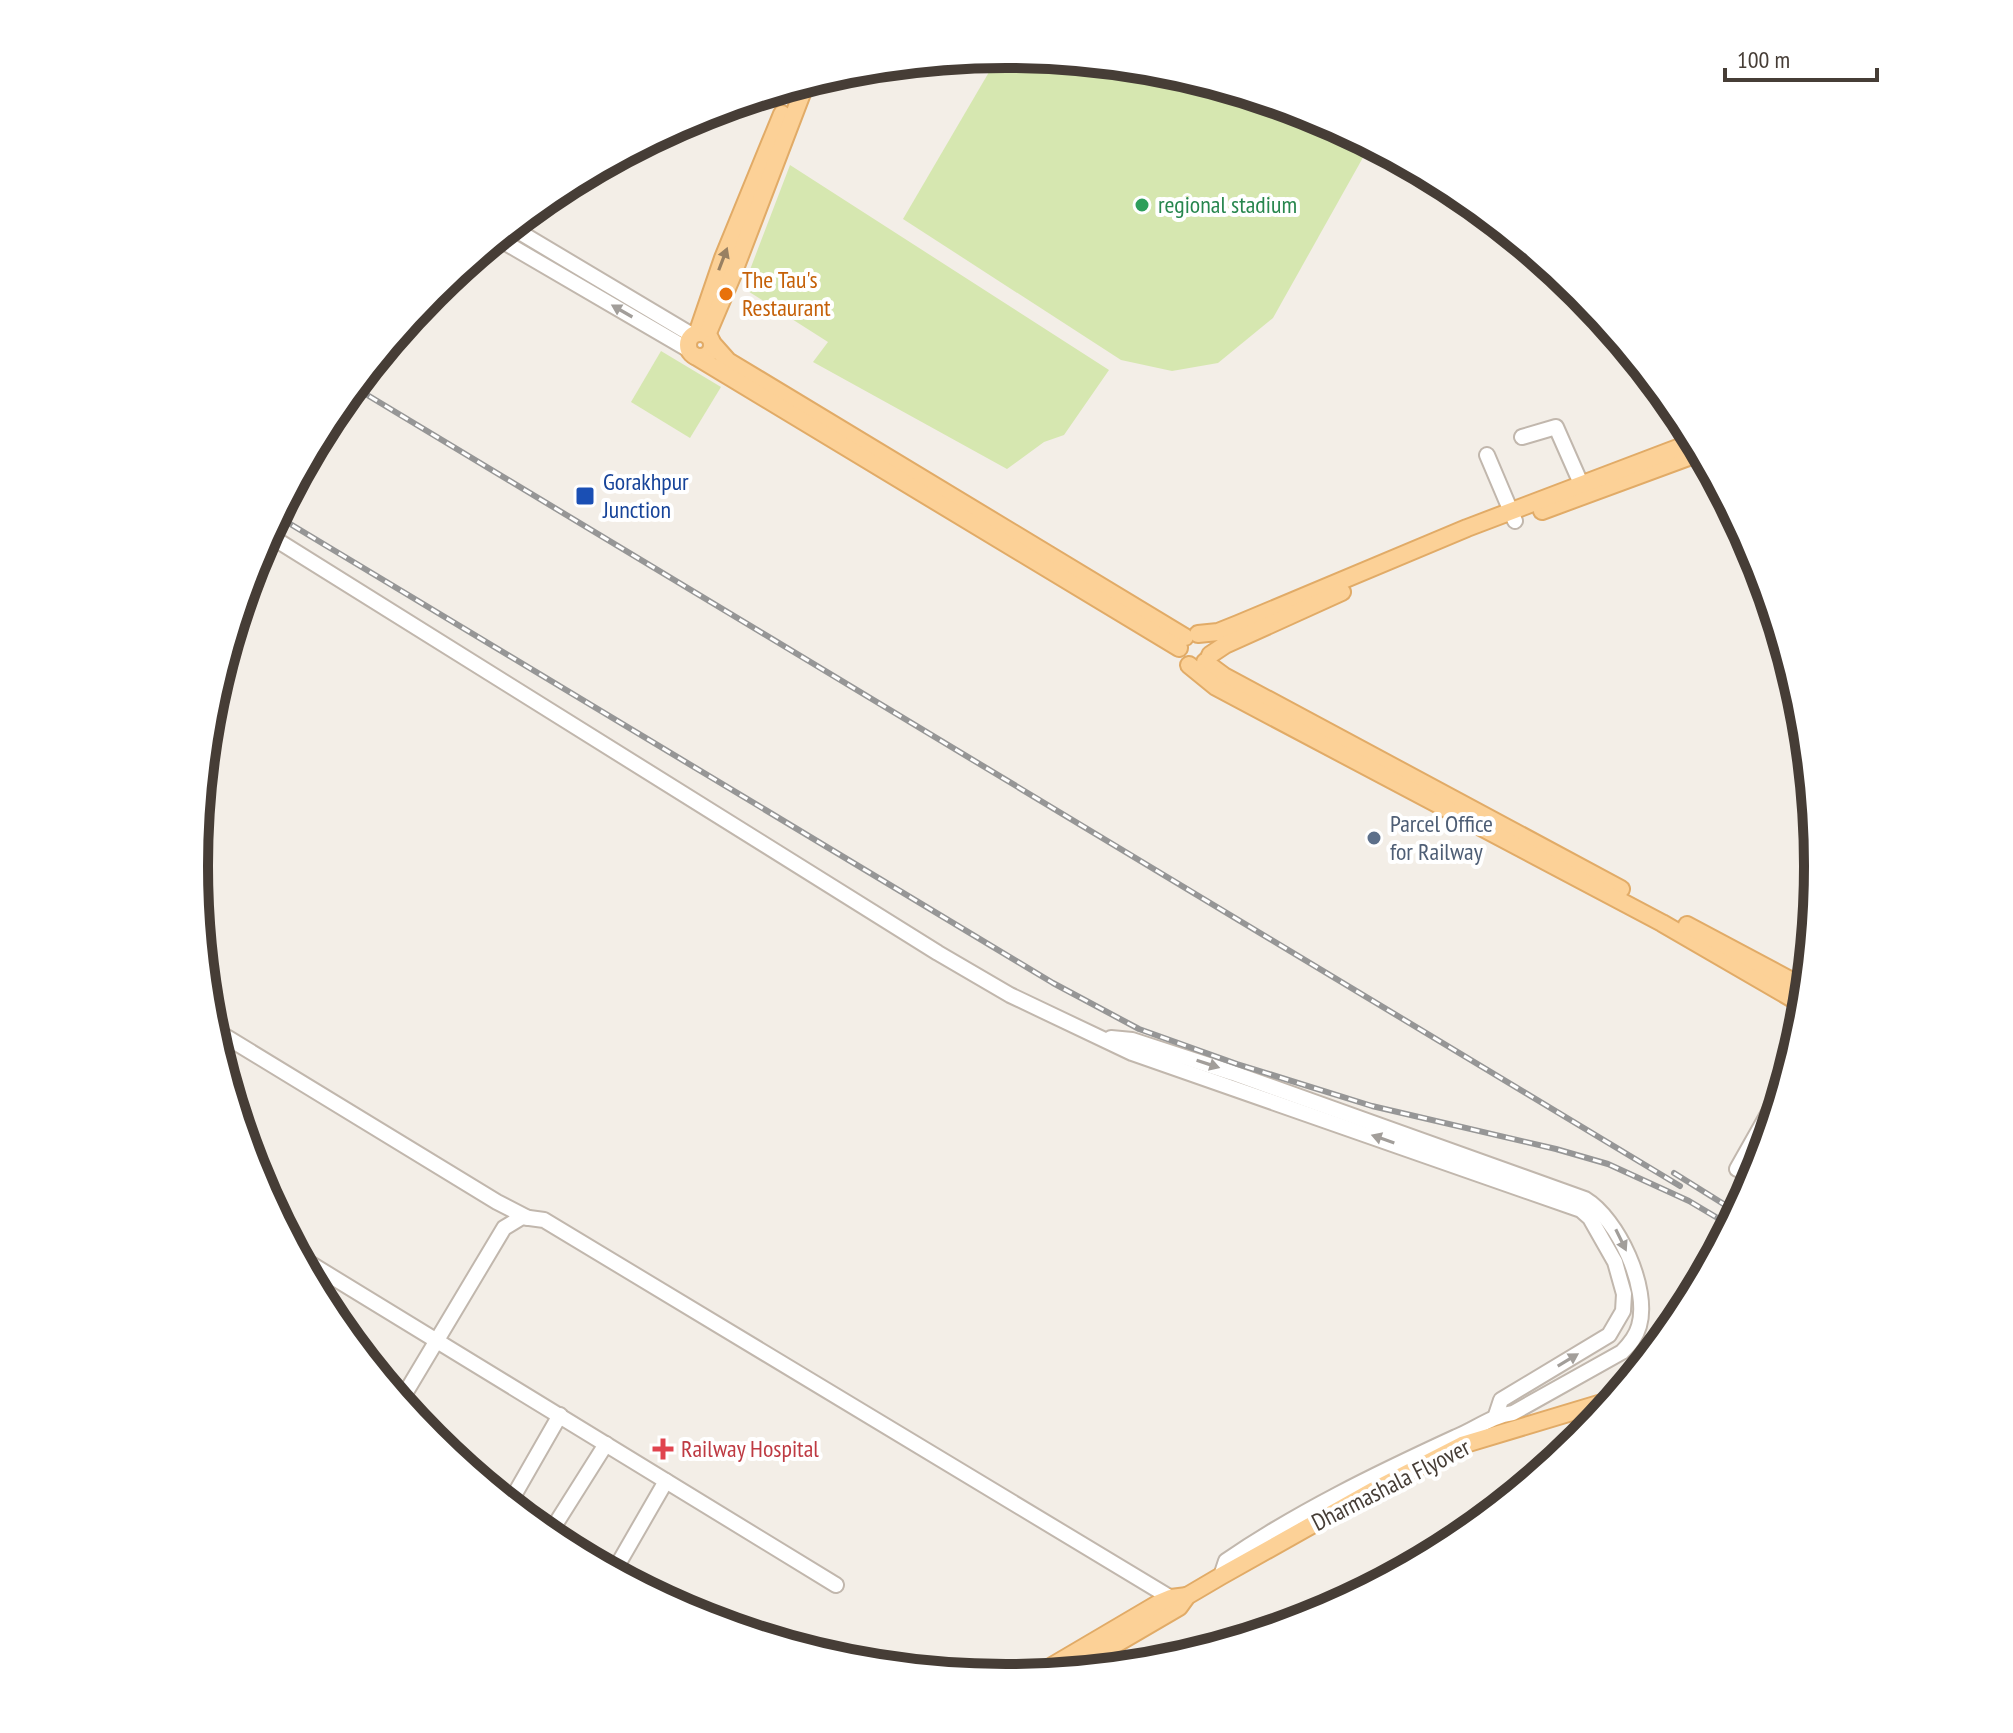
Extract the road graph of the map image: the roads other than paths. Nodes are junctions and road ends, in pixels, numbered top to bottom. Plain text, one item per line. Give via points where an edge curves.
1 (802, 95) edge
2 (788, 99) edge
3 (520, 233) edge
4 (507, 243) edge
5 (699, 342) junction
6 (1522, 437) dead end
7 (1685, 446) edge
8 (1487, 455) dead end
9 (1691, 456) edge
10 (1584, 490) junction
11 (1513, 516) junction
12 (278, 541) edge
13 (1187, 639) junction
14 (1201, 661) junction
15 (1796, 983) edge
16 (1794, 999) edge
17 (227, 1037) edge
18 (1106, 1038) junction
19 (1763, 1123) edge
20 (1737, 1169) dead end
21 (528, 1218) junction
22 (321, 1275) edge
23 (437, 1340) junction
24 (406, 1393) edge
25 (1596, 1405) edge
26 (560, 1415) junction
27 (1496, 1415) junction
28 (606, 1444) junction
29 (666, 1481) junction
30 (514, 1495) edge
31 (555, 1525) edge
32 (618, 1564) edge
33 (1221, 1576) junction
34 (836, 1585) dead end
35 (1179, 1600) junction
36 (1085, 1660) edge
37 (1060, 1663) edge

1 - 5 main road via 733,274
5 -> 2 main road via 723,258
3 - 5 street
5 -> 4 street
5 - 13 main road
6 - 10 street via 1556,427
7 - 10 main road
8 - 11 street
9 - 10 main road
10 - 11 main road
11 - 13 main road via 1218,632
11 - 14 main road via 1225,645
12 - 18 street via 938,953 1010,995
13 - 14 main road via 1183,660
13 - 14 main road via 1206,638 1211,646
14 - 15 main road
14 - 16 main road via 1216,687 1662,923
17 - 21 street
27 -> 18 street via 1501,1400 1597,1343 1617,1325 1624,1294 1615,1262 1590,1218 1572,1205 1132,1053
18 -> 27 street via 1132,1040 1233,1073 1597,1205 1631,1262 1641,1311 1633,1341 1513,1413
19 - 20 street
21 - 23 street via 504,1228
21 - 35 street via 544,1220
22 - 23 street
23 - 24 street
23 - 26 street
25 - 33 main road, Dharmashala Flyover via 1462,1445
26 - 28 street
26 - 30 street
27 - 33 street via 1296,1518 1226,1561
28 - 29 street
28 - 31 street
29 - 32 street
29 - 34 street
33 - 35 main road, Dharmashala Flyover
35 - 36 main road
35 - 37 main road

